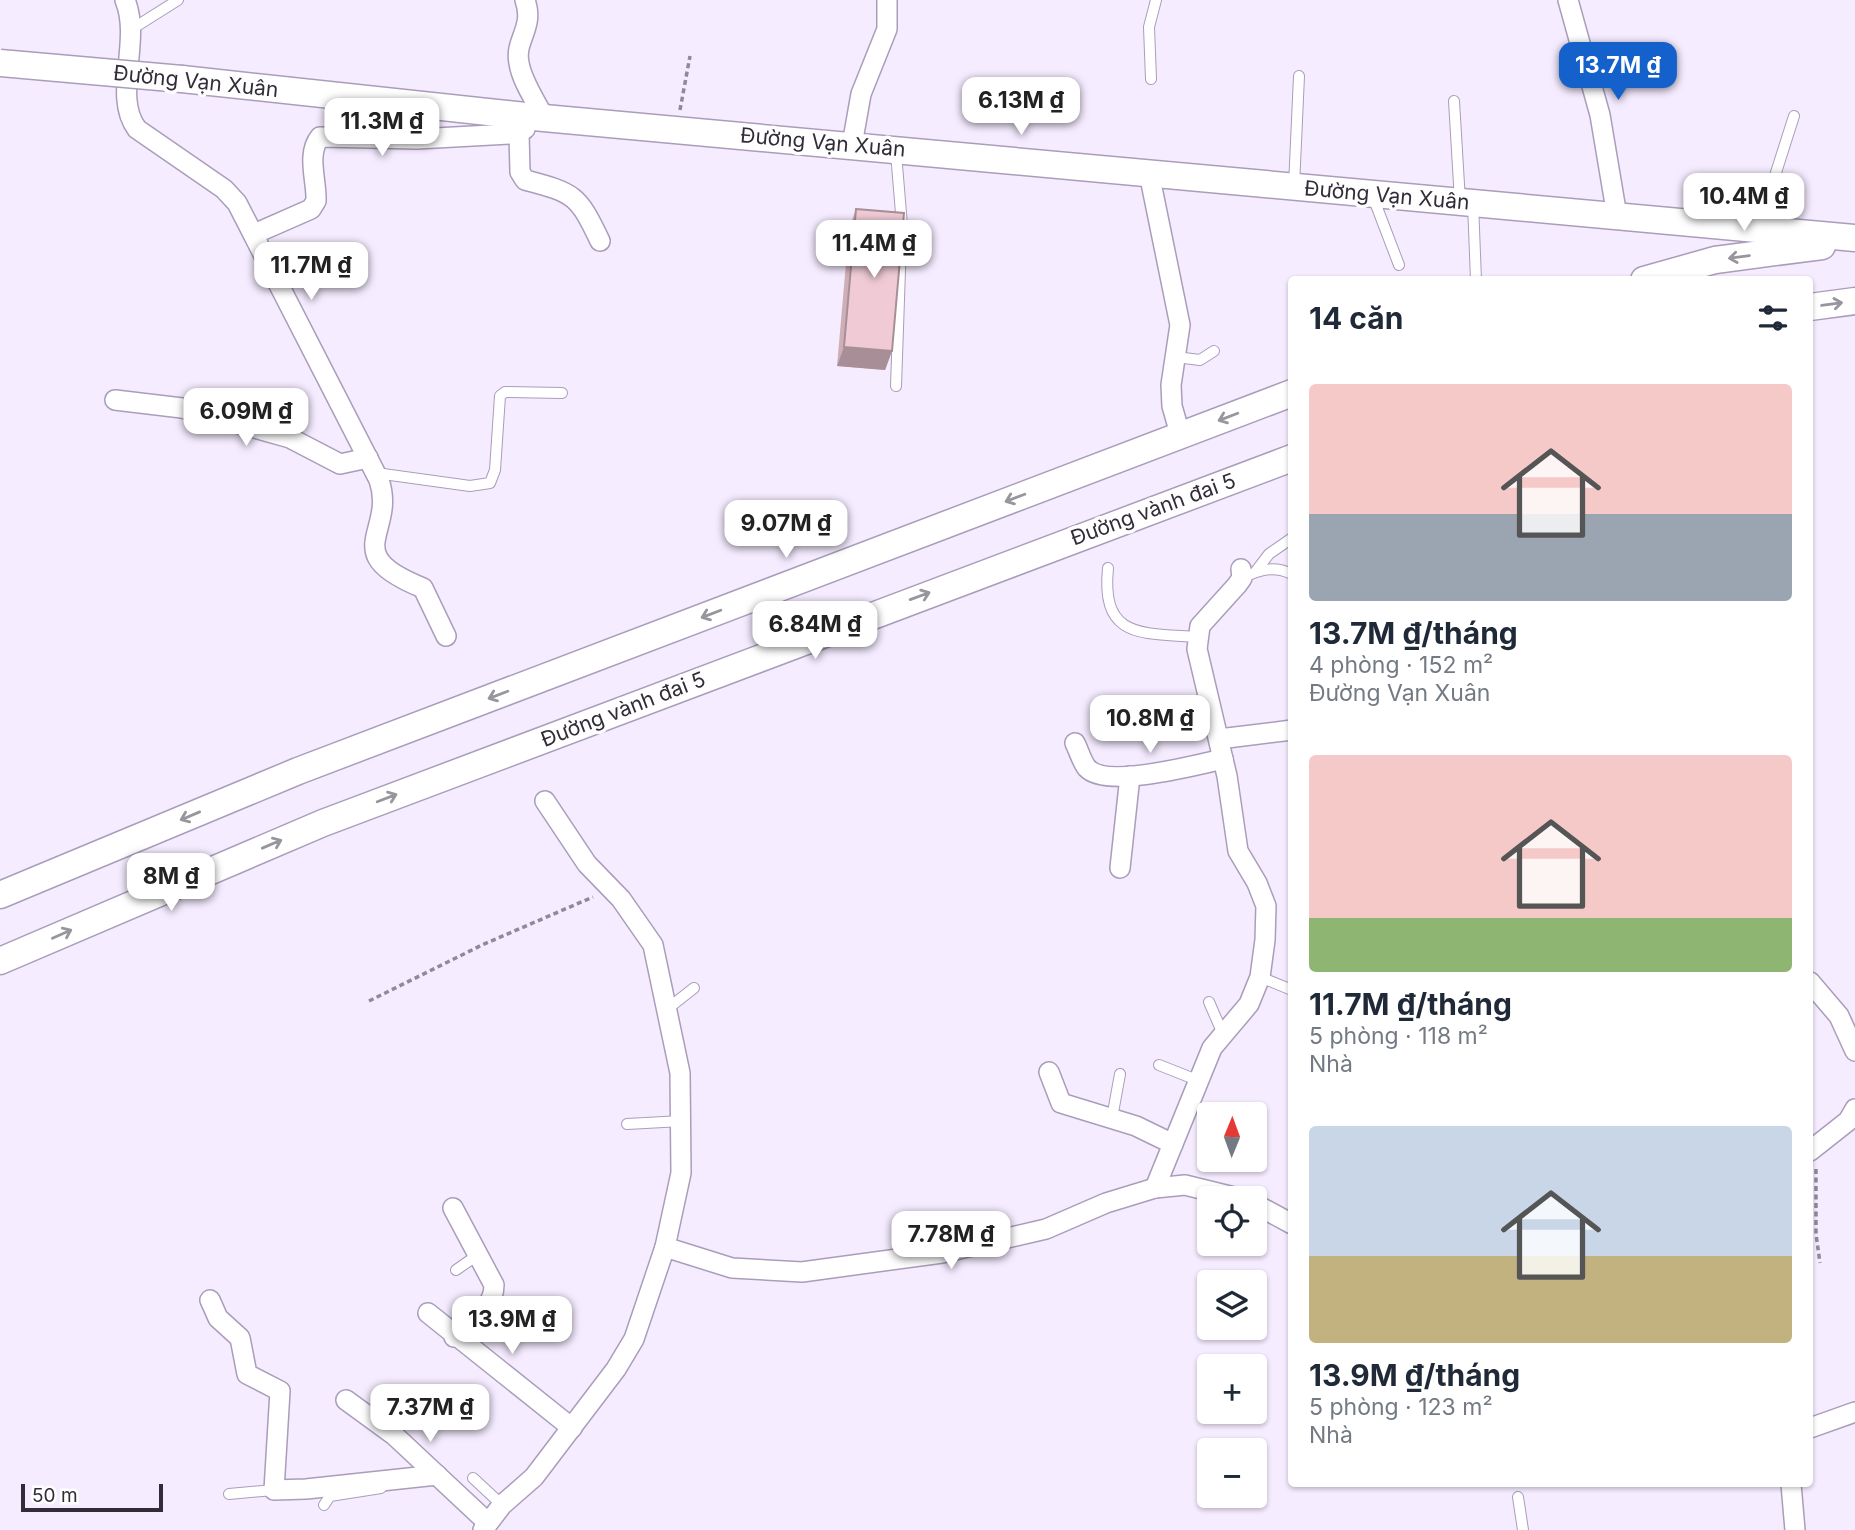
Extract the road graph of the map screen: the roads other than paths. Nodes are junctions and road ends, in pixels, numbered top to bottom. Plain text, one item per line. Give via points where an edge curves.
1 (125, 0) edge
2 (178, 0) edge
3 (525, 0) edge
4 (887, 0) edge
5 (1156, 0) edge
6 (1568, 0) edge
7 (132, 29) junction
8 (0, 63) edge
9 (1299, 76) dead end
10 (1151, 79) dead end
11 (1454, 101) dead end
12 (1794, 116) dead end
13 (529, 124) junction
14 (852, 145) junction
15 (896, 149) junction
16 (1149, 173) junction
17 (1294, 186) junction
18 (1371, 194) junction
19 (1466, 202) junction
20 (1617, 216) junction
21 (1758, 229) junction
22 (254, 234) junction
23 (1855, 240) edge
24 (600, 241) dead end
25 (1399, 265) dead end
26 (1475, 276) edge
27 (1658, 276) edge
28 (1855, 301) edge
29 (1813, 307) edge
30 (1214, 351) dead end
31 (1176, 357) junction
32 (896, 386) dead end
33 (562, 393) dead end
34 (1288, 395) edge
35 (115, 401) dead end
36 (1178, 427) dead end
37 (1288, 460) edge
38 (372, 466) junction
39 (1288, 541) edge
40 (1108, 568) dead end
41 (1288, 572) edge
42 (1246, 573) junction
43 (446, 636) dead end
44 (1196, 637) junction
45 (1288, 730) edge
46 (1219, 739) junction
47 (1075, 743) dead end
48 (1223, 759) junction
49 (1130, 776) junction
50 (545, 801) dead end
51 (1120, 868) dead end
52 (0, 895) edge
53 (0, 961) edge
54 (1260, 977) junction
55 (1813, 986) edge
56 (694, 988) dead end
57 (1288, 988) edge
58 (1209, 1002) dead end
59 (666, 1011) junction
60 (1223, 1034) junction
61 (1855, 1051) edge
62 (1159, 1065) dead end
63 (1049, 1073) dead end
64 (1120, 1074) dead end
65 (1197, 1080) junction
66 (1855, 1109) edge
67 (1112, 1118) junction
68 (682, 1121) junction
69 (627, 1124) dead end
70 (1173, 1143) junction
71 (1813, 1148) edge
72 (1155, 1188) junction
73 (1197, 1188) edge
74 (453, 1208) dead end
75 (1267, 1210) edge
76 (1288, 1222) edge
77 (665, 1247) junction
78 (479, 1254) junction
79 (456, 1270) dead end
80 (210, 1300) dead end
81 (428, 1313) dead end
82 (454, 1337) junction
83 (346, 1400) dead end
84 (1855, 1412) edge
85 (1813, 1427) edge
86 (572, 1428) junction
87 (437, 1475) junction
88 (473, 1478) dead end
89 (404, 1479) junction
90 (1791, 1487) edge
91 (274, 1490) junction
92 (229, 1494) dead end
93 (1518, 1497) dead end
94 (324, 1505) dead end
95 (502, 1505) junction
96 (485, 1526) edge
97 (1523, 1530) edge
98 (1795, 1530) edge

1 - 7 street
2 - 7 lane
3 - 13 street via 529,24 519,63
4 - 14 street via 887,29 861,94
5 - 10 lane via 1149,27
6 - 20 street via 1600,115
7 - 22 street via 130,119 137,129 224,189
8 - 13 main road, Đường Vạn Xuân, bridge via 182,79
9 - 17 lane
11 - 19 lane
12 - 21 lane
13 - 14 main road, Đường Vạn Xuân via 677,129
13 - 22 street via 417,139 320,137 314,144 316,201 311,209
13 - 24 street via 520,172 525,180 574,196
14 - 15 main road, Đường Vạn Xuân
15 - 16 main road, Đường Vạn Xuân
15 - 32 lane via 902,222
16 - 17 main road, Đường Vạn Xuân
16 - 31 street via 1180,324
17 - 18 main road, Đường Vạn Xuân
18 - 19 main road, Đường Vạn Xuân
18 - 25 lane
19 - 20 main road, Đường Vạn Xuân
19 - 26 lane
20 - 21 main road, Đường Vạn Xuân
21 - 23 main road, Đường Vạn Xuân
22 - 38 street
23 -> 27 main road via 1715,260
29 -> 28 main road
30 - 31 lane via 1200,360
31 - 36 street via 1172,406
33 - 38 lane via 505,392 500,396 491,484 470,486
34 -> 52 main road via 298,771
35 - 38 street via 181,408 290,438 340,464
53 -> 37 main road, Đường vành đai 5 via 323,823
38 - 43 street via 382,490 374,534 379,561 398,578 423,588
39 - 42 lane
40 - 44 lane via 1108,608 1119,623 1160,635
41 - 42 lane
42 - 44 street via 1200,626
44 - 46 street
45 - 46 street
46 - 48 street
47 - 49 street via 1087,768 1096,775
48 - 49 street
48 - 54 street via 1238,851 1266,906
49 - 51 street
50 - 59 street via 587,864 653,945
54 - 57 lane
54 - 60 street via 1249,1004
55 - 61 street via 1839,1016
56 - 59 lane
58 - 60 lane
59 - 68 street via 680,1073
60 - 65 street
62 - 65 lane
63 - 67 street via 1060,1103
64 - 67 lane
65 - 70 street
66 - 71 street via 1848,1121
67 - 70 street
68 - 69 lane
68 - 77 street via 681,1173
70 - 72 street
72 - 73 street
72 - 77 street via 1046,1229 878,1264 760,1272
74 - 78 street
75 - 76 street
77 - 86 street via 634,1339
78 - 79 lane
78 - 82 street via 494,1285 494,1297
80 - 91 street via 218,1318 240,1338 247,1374 280,1391
81 - 82 street
82 - 86 street
83 - 87 street via 394,1435
84 - 85 street
86 - 95 street via 534,1476
87 - 89 street
87 - 96 street
88 - 95 lane
89 - 91 street
89 - 94 lane via 366,1493 330,1496
90 - 98 street
91 - 92 lane
93 - 97 lane
95 - 96 street

